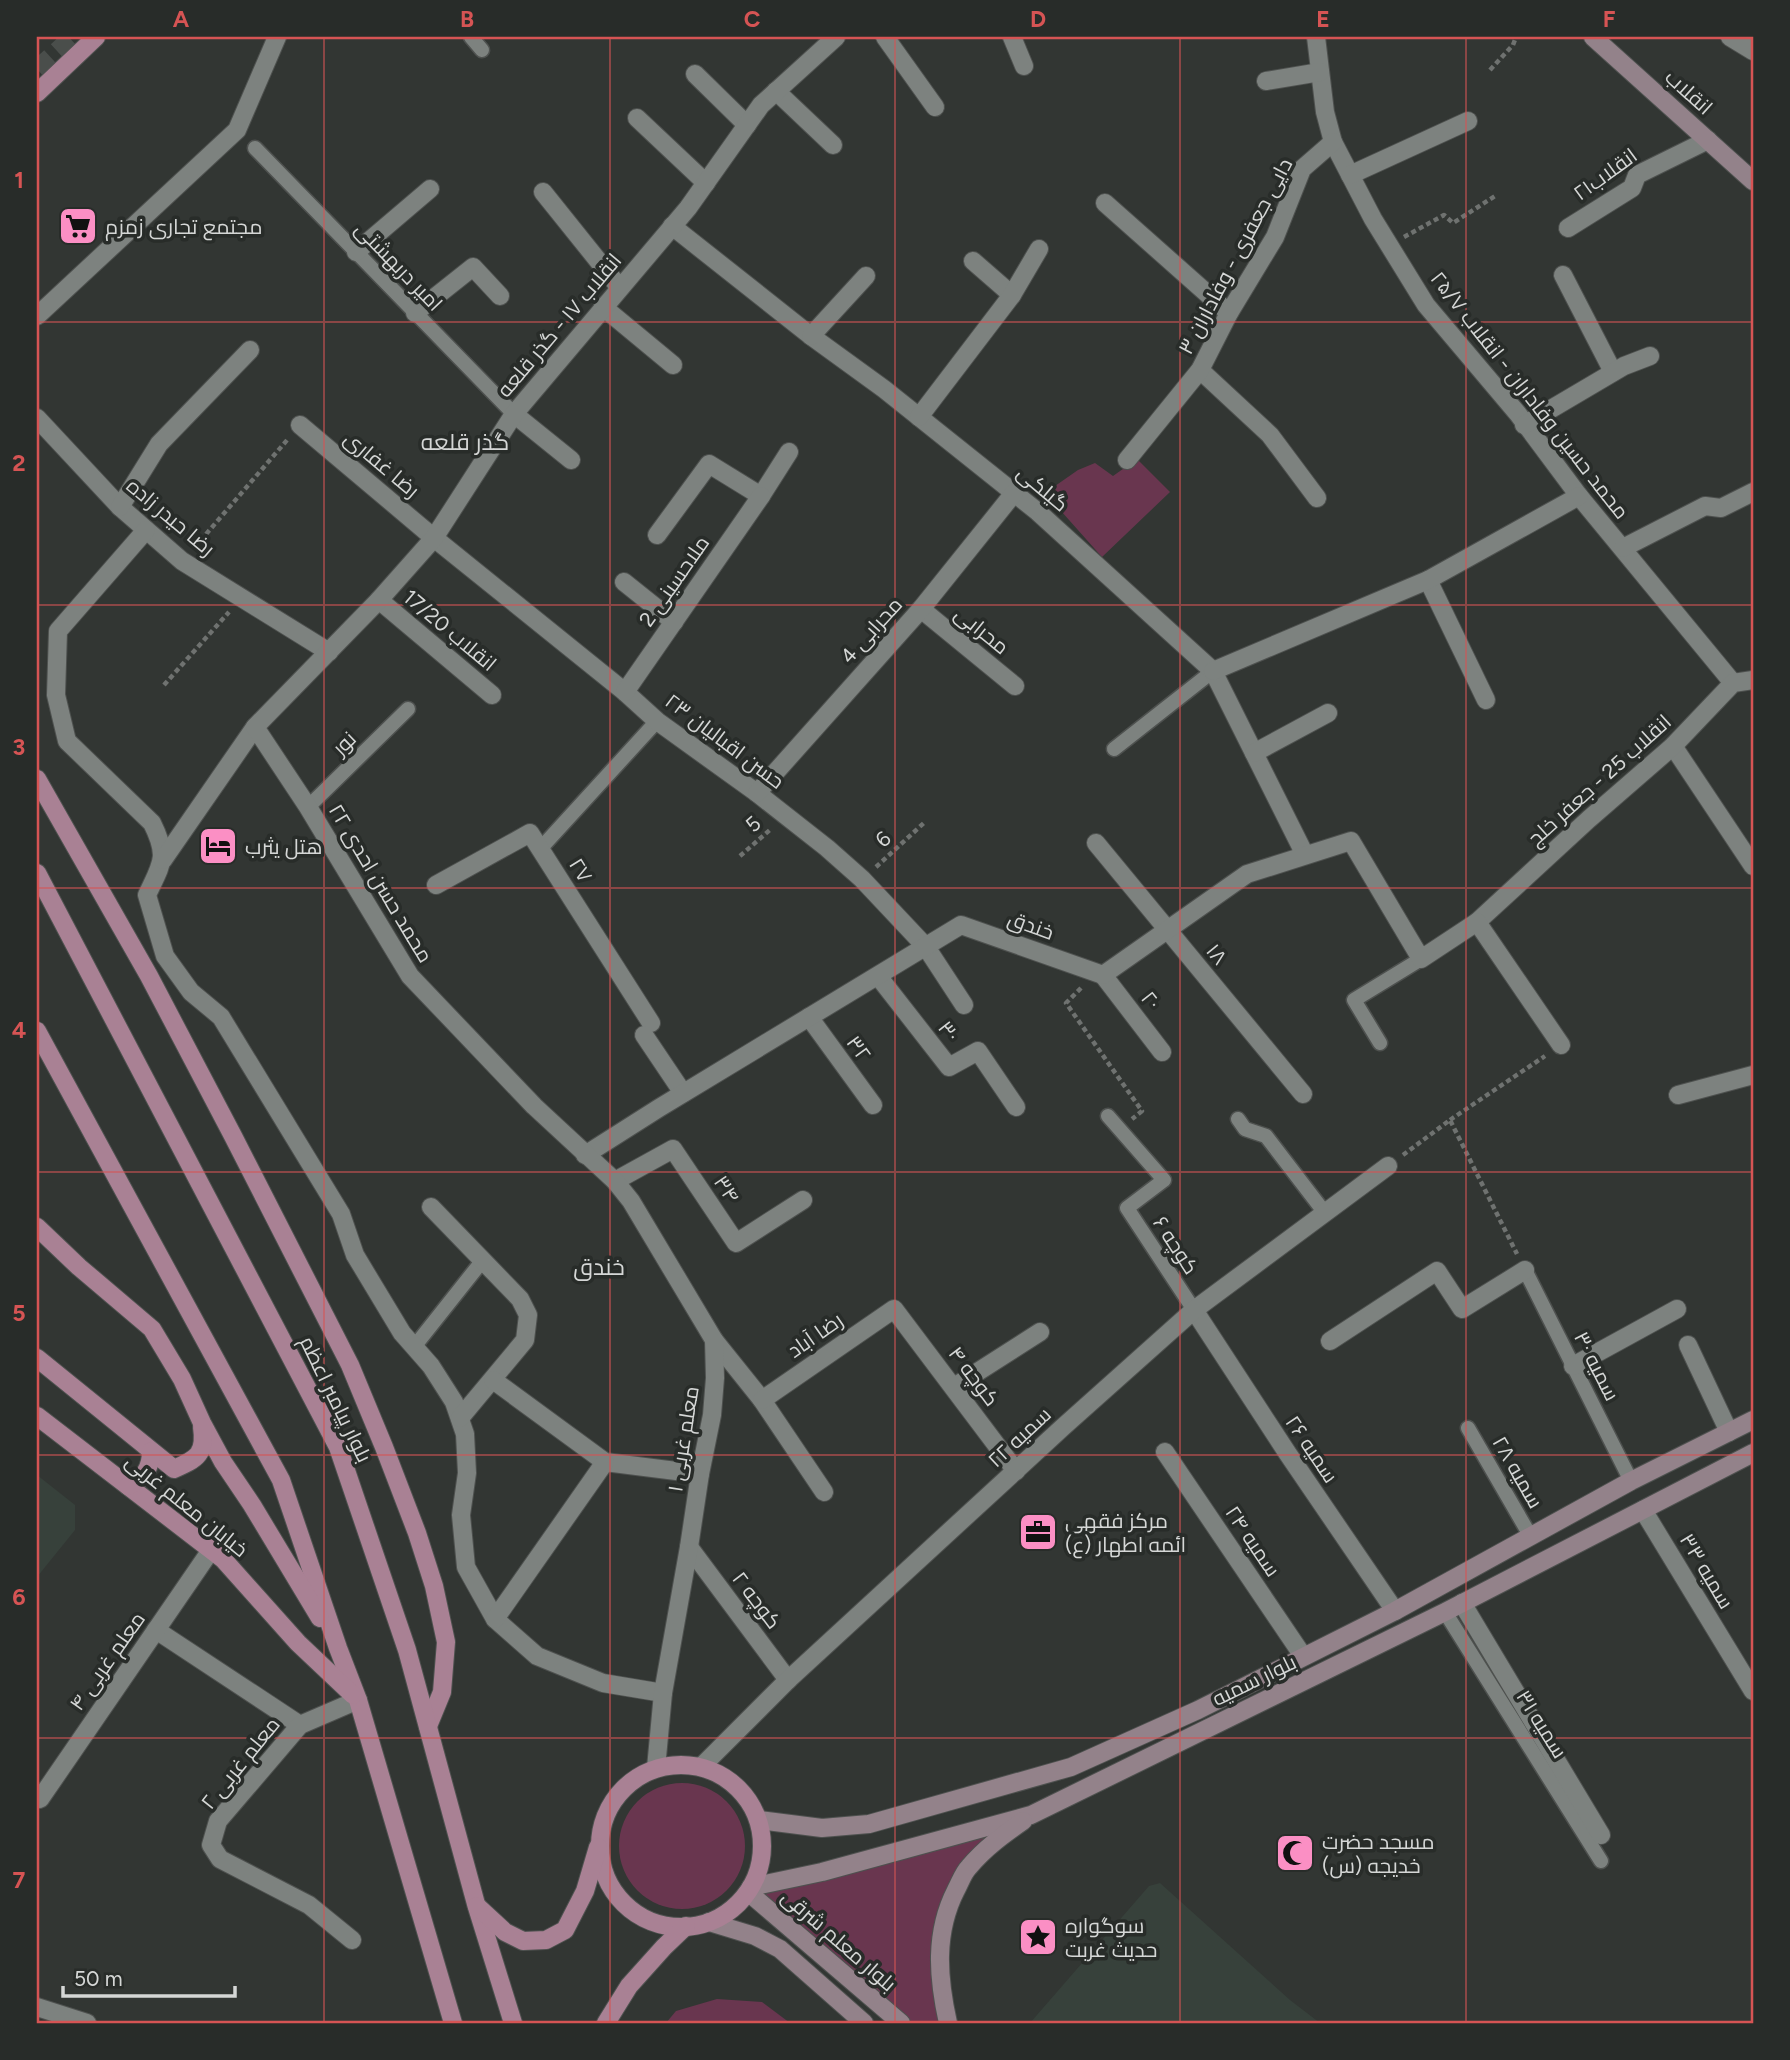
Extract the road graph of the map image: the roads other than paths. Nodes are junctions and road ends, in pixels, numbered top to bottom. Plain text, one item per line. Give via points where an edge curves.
1 (96, 37) edge
2 (277, 37) edge
3 (471, 37) edge
4 (836, 37) edge
5 (886, 37) edge
6 (1012, 37) edge
7 (1316, 37) edge
8 (1593, 37) edge
9 (1730, 37) edge
10 (482, 50) dead end
11 (1753, 51) edge
12 (1024, 66) dead end
13 (1320, 72) junction
14 (695, 74) dead end
15 (1266, 81) dead end
16 (776, 91) junction
17 (37, 93) edge
18 (935, 107) dead end
19 (637, 118) dead end
20 (1468, 121) dead end
21 (747, 125) junction
22 (1708, 140) junction
23 (1333, 142) junction
24 (833, 145) dead end
25 (255, 148) dead end
26 (1349, 175) junction
27 (1753, 181) edge
28 (706, 183) junction
29 (430, 189) dead end
30 (543, 192) dead end
31 (1105, 203) dead end
32 (672, 226) junction
33 (1568, 228) dead end
34 (1039, 249) dead end
35 (356, 252) junction
36 (973, 261) dead end
37 (1563, 275) dead end
38 (866, 276) dead end
39 (620, 288) junction
40 (1012, 295) junction
41 (500, 296) dead end
42 (603, 307) junction
43 (415, 313) junction
44 (1229, 313) junction
45 (37, 316) edge
46 (811, 336) junction
47 (250, 350) dead end
48 (1650, 356) dead end
49 (673, 365) dead end
50 (1200, 370) junction
51 (1613, 372) junction
52 (514, 414) junction
53 (37, 418) edge
54 (919, 418) junction
55 (300, 425) road end
56 (1524, 425) junction
57 (789, 452) dead end
58 (571, 460) dead end
59 (1126, 460) dead end
60 (1753, 492) edge
61 (1014, 493) junction
62 (761, 496) junction
63 (1579, 496) junction
64 (1317, 498) dead end
65 (120, 507) junction
66 (146, 530) junction
67 (657, 535) dead end
68 (434, 538) junction
69 (1623, 548) junction
70 (1428, 580) junction
71 (624, 582) dead end
72 (379, 600) junction
73 (921, 609) junction
74 (674, 622) junction
75 (329, 652) junction
76 (1213, 671) junction
77 (1753, 680) edge
78 (1732, 683) junction
79 (1015, 686) dead end
80 (625, 692) junction
81 (492, 695) dead end
82 (1486, 700) dead end
83 (408, 709) dead end
84 (1328, 713) dead end
85 (657, 721) junction
86 (255, 727) junction
87 (1673, 746) junction
88 (1114, 749) dead end
89 (1254, 753) junction
90 (37, 779) edge
91 (757, 793) junction
92 (308, 807) junction
93 (1097, 843) dead end
94 (541, 848) junction
95 (1305, 855) junction
96 (163, 860) junction
97 (1753, 866) edge
98 (37, 873) edge
99 (436, 885) dead end
100 (1477, 922) junction
101 (1168, 929) junction
102 (926, 947) junction
103 (1421, 959) junction
104 (1100, 974) junction
105 (878, 976) junction
106 (964, 1005) dead end
107 (809, 1017) junction
108 (37, 1031) edge
109 (1380, 1043) dead end
110 (1561, 1045) road end
111 (1162, 1052) dead end
112 (1753, 1075) edge
113 (683, 1093) junction
114 (1303, 1094) dead end
115 (1678, 1095) dead end
116 (873, 1105) dead end
117 (1016, 1107) dead end
118 (1108, 1116) dead end
119 (1238, 1119) dead end
120 (585, 1155) junction
121 (1388, 1166) road end
122 (615, 1181) junction
123 (803, 1200) dead end
124 (431, 1207) dead end
125 (1325, 1213) junction
126 (37, 1227) edge
127 (483, 1260) junction
128 (1525, 1270) joint
129 (894, 1309) joint
130 (1677, 1309) dead end
131 (1194, 1310) junction
132 (1040, 1332) dead end
133 (714, 1340) junction
134 (1329, 1341) dead end
135 (1688, 1345) dead end
136 (414, 1347) junction
137 (37, 1358) edge
138 (1573, 1366) junction
139 (492, 1380) junction
140 (954, 1387) junction
141 (762, 1400) junction
142 (37, 1416) edge
143 (460, 1418) junction
144 (1753, 1420) edge
145 (202, 1423) junction
146 (1468, 1428) dead end
147 (1728, 1432) junction
148 (151, 1451) junction
149 (1165, 1452) dead end
150 (1753, 1453) edge
151 (605, 1462) junction
152 (1016, 1471) junction
153 (700, 1474) junction
154 (1631, 1481) junction
155 (128, 1486) junction
156 (824, 1492) dead end
157 (1643, 1510) junction
158 (1531, 1537) junction
159 (690, 1547) junction
160 (211, 1550) junction
161 (1462, 1603) junction
162 (1395, 1611) junction
163 (1445, 1612) junction
164 (495, 1619) junction
165 (156, 1630) junction
166 (338, 1648) junction
167 (1303, 1656) junction
168 (788, 1680) junction
169 (1753, 1691) edge
170 (663, 1693) junction
171 (358, 1700) junction
172 (300, 1725) junction
173 (428, 1726) junction
174 (701, 1767) junction
175 (656, 1768) junction
176 (40, 1799) dead end
177 (1031, 1815) junction
178 (759, 1820) junction
179 (1601, 1835) dead end
180 (600, 1840) junction
181 (1601, 1861) dead end
182 (749, 1889) junction
183 (476, 1904) junction
184 (709, 1922) junction
185 (686, 1926) junction
186 (352, 1940) dead end
187 (37, 2007) edge
188 (87, 2023) edge
189 (453, 2023) edge
190 (513, 2023) edge
191 (606, 2023) edge
192 (864, 2023) edge
193 (901, 2023) edge
194 (948, 2023) edge

1 - 17 main road
2 - 45 street via 237,130
3 - 10 lane
4 - 16 street, انقلاب ۱۷ - گذر قلعه
5 - 18 street
6 - 12 street
7 - 13 street, محمد حسین وفاداران - انقلاب ۲۵/۷
8 - 22 main road, انقلاب
9 - 11 street
13 - 15 street
13 - 23 street, محمد حسین وفاداران - انقلاب ۲۵/۷
14 - 21 street
16 - 21 street, انقلاب ۱۷ - گذر قلعه
16 - 24 street
19 - 28 street
20 - 26 street
21 - 28 street, انقلاب ۱۷ - گذر قلعه
22 - 27 main road, انقلاب
22 - 33 street, انقلاب۲۱ via 1637,175 1632,188
23 - 26 street, محمد حسین وفاداران - انقلاب ۲۵/۷
23 - 44 street, دایی جعفری - وفاداران ۳ via 1303,169 1275,237
25 - 35 lane, امیر دربهشتی
26 - 56 street, محمد حسین وفاداران - انقلاب ۲۵/۷ via 1426,305
28 - 32 street, انقلاب ۱۷ - گذر قلعه
29 - 35 street
30 - 39 street
31 - 44 street
32 - 39 street, انقلاب ۱۷ - گذر قلعه
32 - 46 street, گیلکی
34 - 40 street
35 - 43 lane, امیر دربهشتی
36 - 40 street
37 - 51 street
38 - 46 street
39 - 42 street, انقلاب ۱۷ - گذر قلعه
40 - 54 street
41 - 43 street via 472,267
42 - 49 street
42 - 52 street, انقلاب ۱۷ - گذر قلعه
43 - 52 lane, امیر دربهشتی
44 - 50 street, دایی جعفری - وفاداران ۳
46 - 54 street, گیلکی
47 - 65 street via 159,444
48 - 51 street
50 - 59 street, دایی جعفری - وفاداران ۳
50 - 64 street via 1270,435
51 - 56 street
52 - 58 street
52 - 68 street, انقلاب ۱۷ - گذر قلعه
53 - 65 street, رضا حیدر زاده
54 - 61 street, گیلکی
55 - 68 street, رضا غفاری
56 - 63 street, محمد حسین وفاداران - انقلاب ۲۵/۷
57 - 62 street, ملاحسینی 2
60 - 69 street via 1721,509 1705,506
61 - 73 street, محرابی 4
61 - 76 street, گیلکی
62 - 67 street via 709,464
62 - 74 street, ملاحسینی 2
63 - 69 street, محمد حسین وفاداران - انقلاب ۲۵/۷
63 - 70 street
65 - 66 street, رضا حیدر زاده
66 - 75 street, رضا حیدر زاده via 182,561
66 - 96 street via 58,631 56,695 67,741 152,823
68 - 72 street, انقلاب ۱۷ - گذر قلعه
68 - 80 street, ۲۳ حسن اقبالیان
69 - 78 street, محمد حسین وفاداران - انقلاب ۲۵/۷
70 - 76 street
70 - 82 street
71 - 74 street
72 - 75 street, انقلاب ۱۷ - گذر قلعه
72 - 81 street, انقلاب 17/20
73 - 79 street, محرابی
73 - 91 street, محرابی 4
74 - 80 street, ملاحسینی 2
75 - 86 street
76 - 88 lane
76 - 89 street, گیلکی
77 - 78 street
78 - 87 street, انقلاب 25 - جعفر خلج
80 - 85 street, ۲۳ حسن اقبالیان
83 - 92 lane, نور
84 - 89 street
85 - 91 street, ۲۳ حسن اقبالیان
85 - 94 lane
86 - 92 street, ۲۲ محمد حسن احدی
86 - 96 street
87 - 97 street
87 - 100 street, انقلاب 25 - جعفر خلج
89 - 95 street, گیلکی
90 - 173 main road via 227,1124 350,1365 379,1435 417,1533 446,1642 442,1692
91 - 102 street, ۲۳ حسن اقبالیان via 862,879
92 - 120 street, ۲۲ محمد حسن احدی via 410,976
93 - 101 street, ۱۸
94 - 99 street, ۲۷ via 530,833
94 - 113 street, ۲۷
95 - 101 street via 1247,874
95 - 103 street via 1351,841
96 - 136 street via 147,895 165,956 191,992 221,1017 341,1214 355,1255
98 - 173 main road, بلوار پیامبر اعظم via 338,1447
100 - 103 street, انقلاب 25 - جعفر خلج
100 - 110 street
101 - 104 street
101 - 114 street, ۱۸
102 - 104 street, خندق via 961,925
102 - 105 street, خندق
102 - 106 street, ۲۳ حسن اقبالیان
103 - 109 lane via 1354,1000
104 - 111 street, ۲۰
105 - 107 street, خندق
105 - 117 street, ۳۰ via 949,1067 978,1051
107 - 113 street, خندق
107 - 116 street, ۳۲
108 - 166 main road via 281,1480
112 - 115 street
113 - 120 street, خندق
118 - 131 lane, کوچه ۶ via 1164,1180 1127,1209
119 - 125 lane via 1245,1129 1266,1136
120 - 122 street, معلم غربی ۱
121 - 125 street, سمیه ۲۲
122 - 123 street, ۳۴ via 673,1149 736,1243
122 - 133 street, معلم غربی ۱
124 - 127 street
125 - 131 street, سمیه ۲۲
126 - 145 main road via 152,1329
127 - 136 lane
127 - 139 street via 520,1299 528,1315 525,1340
128 - 134 street via 1462,1309 1437,1271
128 - 138 lane, سمیه ۳۰
129 - 140 street, کوچه ۴
129 - 141 street, رضا آباد
130 - 138 street
131 - 152 street, سمیه ۲۲
131 - 162 street, سمیه ۲۶
132 - 140 street
133 - 141 street
133 - 153 street, معلم غربی ۱ via 712,1415
135 - 147 street
136 - 143 street via 431,1366
137 - 148 main road, خیابان معلم غربی
138 - 154 lane, سمیه ۳۰
139 - 143 street
139 - 151 street
140 - 152 street, کوچه ۴
141 - 156 street
142 - 155 main road, خیابان معلم غربی
143 - 164 street via 466,1447 461,1515 466,1567
144 - 147 main road, بلوار سمیه
145 - 148 main road, خیابان معلم غربی via 204,1440 192,1461 174,1469
145 - 166 main road
146 - 158 lane, سمیه ۲۸
147 - 154 main road, بلوار سمیه
148 - 155 main road via 146,1473
149 - 167 street, سمیه ۲۴
150 - 157 main road, بلوار سمیه
151 - 153 street
151 - 164 street
152 - 168 street, سمیه ۲۲
153 - 159 street, معلم غربی ۱
154 - 158 main road, بلوار سمیه
155 - 160 main road, خیابان معلم غربی
157 - 161 main road, بلوار سمیه
157 - 169 street, سمیه ۳۳
158 - 162 main road, بلوار سمیه
159 - 168 street, کوچه ۲
159 - 170 street, معلم غربی ۱
160 - 165 street, معلم غربی ۴
160 - 171 main road, خیابان معلم غربی
161 - 163 main road, بلوار سمیه
161 - 179 street, سمیه ۳۱
162 - 167 main road, بلوار سمیه
163 - 177 main road, بلوار سمیه
163 - 181 lane, سمیه ۳۱
164 - 170 street via 537,1656 603,1683
165 - 172 street
165 - 176 street, معلم غربی ۴
166 - 171 main road
167 - 178 main road, بلوار سمیه via 1071,1767 869,1824 822,1828
168 - 174 street, سمیه ۲۲
170 - 175 street, معلم غربی ۱
171 - 172 street, معلم غربی ۲
171 - 189 main road
172 - 186 street, معلم غربی ۲ via 218,1821 211,1845 220,1859 309,1905
173 - 183 main road, بلوار پیامبر اعظم
174 - 175 main road
174 - 178 main road via 736,1787
175 - 180 main road via 617,1796 605,1817
177 - 182 main road, بلوار سمیه
177 - 194 main road via 990,1845 967,1869 951,1900 939,1961
178 - 182 main road via 763,1845
180 - 183 main road via 585,1891 565,1930 546,1940 523,1941
180 - 185 main road via 610,1885 624,1903 663,1924
182 - 184 main road via 731,1910
182 - 193 main road, بلوار معلم شرقی
183 - 190 main road, بلوار پیامبر اعظم
184 - 185 main road
184 - 192 main road via 780,1949
185 - 191 main road via 629,1986
187 - 188 street

